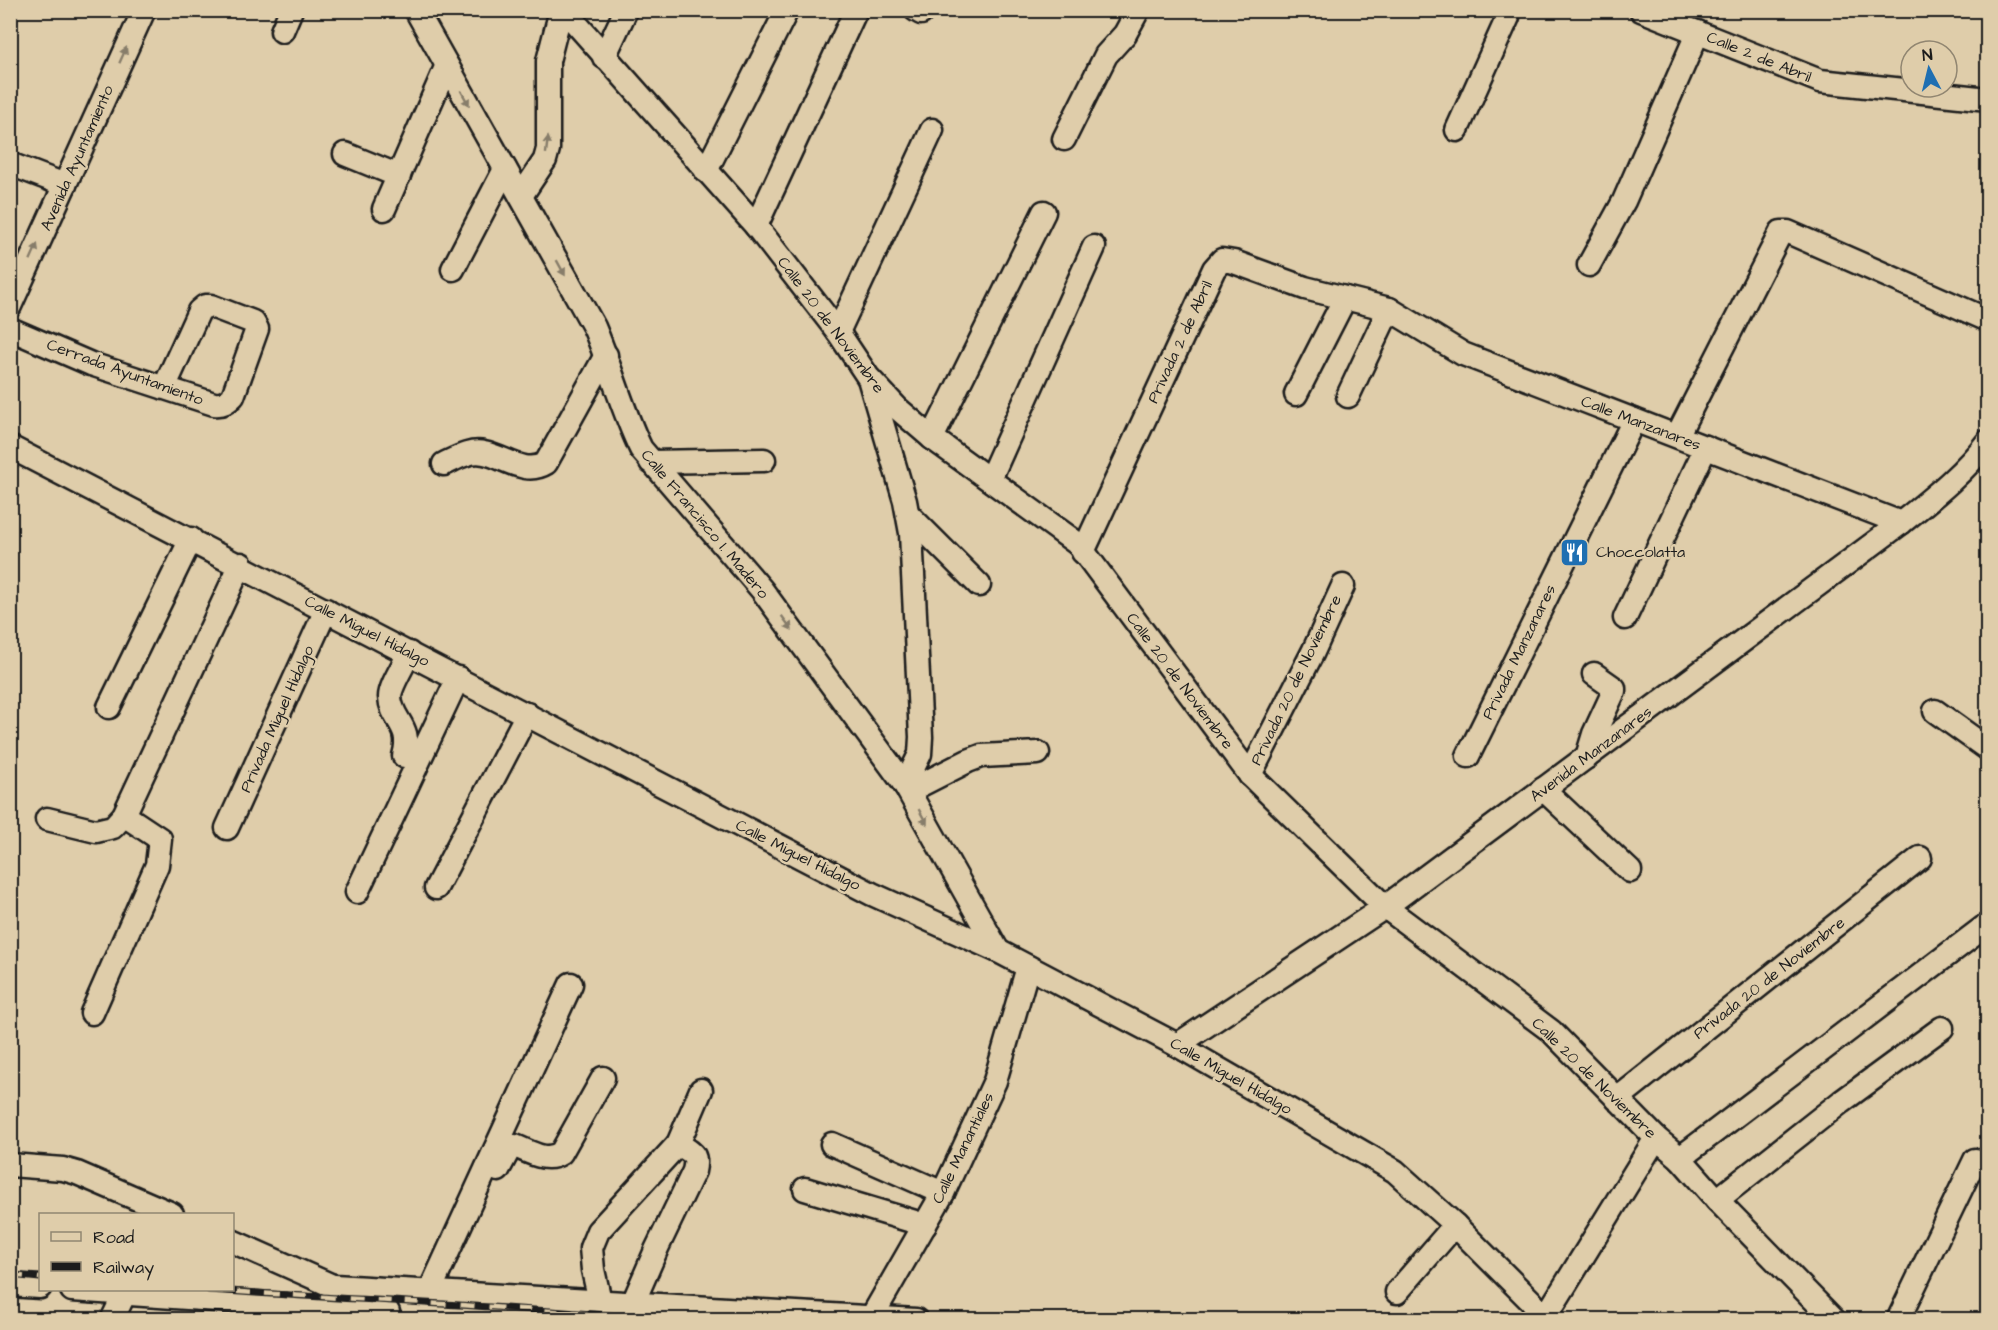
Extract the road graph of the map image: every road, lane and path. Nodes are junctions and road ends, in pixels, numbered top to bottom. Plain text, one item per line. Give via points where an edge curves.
1 (144, 10) edge
2 (291, 10) edge
3 (416, 10) edge
4 (563, 10) edge
5 (626, 10) edge
6 (787, 10) edge
7 (856, 10) edge
8 (1138, 10) edge
9 (1506, 10) edge
10 (1641, 10) edge
11 (1670, 15) edge
12 (282, 31) dead end
13 (1698, 32) junction
14 (604, 57) junction
15 (447, 65) junction
16 (1988, 99) edge
17 (932, 130) dead end
18 (1457, 130) dead end
19 (1064, 139) dead end
20 (345, 154) dead end
21 (10, 164) edge
22 (505, 169) junction
23 (706, 171) junction
24 (399, 176) junction
25 (65, 185) junction
26 (521, 196) junction
27 (384, 209) dead end
28 (1044, 212) dead end
29 (756, 226) junction
30 (1094, 247) dead end
31 (1589, 266) dead end
32 (453, 269) dead end
33 (1345, 298) junction
34 (10, 306) edge
35 (1389, 309) junction
36 (1988, 320) edge
37 (10, 329) edge
38 (838, 332) junction
39 (606, 355) junction
40 (868, 377) junction
41 (164, 388) junction
42 (1296, 394) dead end
43 (1348, 396) dead end
44 (1634, 420) junction
45 (1677, 436) junction
46 (932, 438) junction
47 (1988, 441) edge
48 (10, 447) edge
49 (1706, 447) junction
50 (764, 460) dead end
51 (651, 462) junction
52 (444, 464) dead end
53 (990, 479) junction
54 (908, 514) junction
55 (1901, 523) junction
56 (191, 539) junction
57 (1083, 552) junction
58 (241, 564) junction
59 (979, 585) dead end
60 (1343, 586) dead end
61 (326, 610) junction
62 (1625, 618) dead end
63 (409, 653) junction
64 (1594, 674) dead end
65 (458, 678) junction
66 (109, 707) dead end
67 (1935, 711) dead end
68 (527, 714) junction
69 (1988, 749) edge
70 (1038, 753) dead end
71 (404, 756) dead end
72 (1468, 756) dead end
73 (1587, 757) junction
74 (1250, 775) junction
75 (907, 788) junction
76 (1543, 789) junction
77 (124, 815) junction
78 (46, 819) dead end
79 (227, 828) dead end
80 (1920, 858) dead end
81 (1630, 871) dead end
82 (436, 888) dead end
83 (357, 891) dead end
84 (1385, 907) junction
85 (1988, 924) edge
86 (998, 951) junction
87 (1028, 967) junction
88 (571, 984) dead end
89 (92, 1012) dead end
90 (1942, 1028) dead end
91 (1177, 1045) junction
92 (603, 1078) dead end
93 (701, 1090) dead end
94 (1617, 1099) junction
95 (1656, 1138) junction
96 (678, 1144) junction
97 (832, 1144) dead end
98 (1680, 1158) junction
99 (1975, 1160) dead end
100 (10, 1165) edge
101 (805, 1189) dead end
102 (943, 1192) junction
103 (1717, 1200) junction
104 (167, 1213) edge
105 (1455, 1225) junction
106 (925, 1226) junction
107 (234, 1242) edge
108 (10, 1285) edge
109 (334, 1286) junction
110 (39, 1287) edge
111 (90, 1291) edge
112 (437, 1292) junction
113 (1397, 1292) dead end
114 (126, 1293) junction
115 (600, 1301) junction
116 (633, 1303) junction
117 (396, 1316) edge
118 (870, 1318) edge
119 (1545, 1319) edge
120 (112, 1320) edge
121 (916, 1320) edge
122 (1834, 1320) edge
123 (1898, 1320) edge

25 -> 1 street, Avenida Ayuntamiento
2 - 12 street
3 - 15 street, Calle Francisco I. Madero
4 - 14 street, Calle 20 de Noviembre
26 -> 4 street via 548,149 548,61
5 - 14 street
6 - 23 street
7 - 29 street
8 - 19 street via 1125,34 1106,55
9 - 18 street via 1508,17
10 - 11 street, Calle 2 de Abril
11 - 13 street, Calle 2 de Abril
13 - 16 street, Calle 2 de Abril via 1820,81
13 - 31 street via 1624,201
14 - 23 street, Calle 20 de Noviembre
15 -> 22 street, Calle Francisco I. Madero
15 - 24 street
17 - 38 street
20 - 24 street
21 - 25 street
22 - 26 street, Calle Francisco I. Madero
22 - 32 street
23 - 29 street, Calle 20 de Noviembre
24 - 27 street
34 -> 25 street, Avenida Ayuntamiento
26 -> 39 street, Calle Francisco I. Madero
28 - 46 street
29 - 38 street, Calle 20 de Noviembre
30 - 53 street
33 - 35 street, Privada 2 de Abril
33 - 42 street
33 - 57 street, Privada 2 de Abril via 1222,260 1214,269
35 - 43 street
35 - 44 street, Calle Manzanares via 1463,354
36 - 45 street via 1781,232
37 - 41 street, Cerrada Ayuntamiento via 92,364
38 - 40 street, Calle 20 de Noviembre
39 - 51 street, Calle Francisco I. Madero via 630,426
39 - 52 street via 546,463 539,468 526,468 483,453 464,454
40 - 46 street, Calle 20 de Noviembre
40 - 54 street
41 - 41 street, Cerrada Ayuntamiento via 214,404 227,402 233,396 256,325 205,306 199,311
44 - 45 street, Calle Manzanares
44 - 72 street, Privada Manzanares
45 - 49 street, Calle Manzanares
46 - 53 street, Calle 20 de Noviembre
47 - 55 street, Avenida Manzanares via 1943,489
48 - 56 street, Calle Miguel Hidalgo
49 - 55 street, Calle Manzanares
49 - 62 street
50 - 51 street
51 -> 75 street, Calle Francisco I. Madero via 762,590
53 - 57 street, Calle 20 de Noviembre
54 - 59 street
54 - 75 street via 921,737 920,754
55 - 73 street, Avenida Manzanares
56 - 58 street, Calle Miguel Hidalgo
56 - 66 street
57 - 74 street, Calle 20 de Noviembre
58 - 61 street, Calle Miguel Hidalgo
58 - 77 street
60 - 74 street, Privada 20 de Noviembre
61 - 63 street, Calle Miguel Hidalgo
61 - 79 street, Privada Miguel Hidalgo
63 - 65 street, Calle Miguel Hidalgo
63 - 71 street via 390,698 406,737
64 - 73 street via 1614,691
65 - 68 street, Calle Miguel Hidalgo
65 - 83 street
67 - 69 street
68 - 82 street
68 - 86 street, Calle Miguel Hidalgo via 872,894
70 - 75 street via 981,756
73 - 76 street, Avenida Manzanares
74 - 84 street, Calle 20 de Noviembre
75 -> 86 street, Calle Francisco I. Madero
76 - 81 street
76 - 84 street, Avenida Manzanares
77 - 78 street via 113,827 96,831
77 - 89 street via 160,839 157,865
80 - 94 street, Privada 20 de Noviembre
84 - 91 street, Avenida Manzanares
84 - 94 street, Calle 20 de Noviembre via 1551,1031
85 - 98 street
86 - 87 street, Calle Miguel Hidalgo
87 - 91 street, Calle Miguel Hidalgo
87 - 102 street, Calle Manantiales via 995,1081
88 - 112 street
90 - 103 street
91 - 105 street, Calle Miguel Hidalgo via 1395,1171
92 - 112 street via 561,1153 546,1158 515,1146 507,1151
93 - 96 street
94 - 95 street, Calle 20 de Noviembre
95 - 98 street, Calle 20 de Noviembre
95 - 119 street
96 - 115 street via 598,1231 591,1248
96 - 116 street via 694,1154 697,1161
97 - 102 street
98 - 103 street, Calle 20 de Noviembre
99 - 123 street
100 - 104 street via 77,1173
101 - 106 street
102 - 106 street, Calle Manantiales
103 - 122 street, Calle 20 de Noviembre
105 - 113 street
105 - 119 street, Calle Miguel Hidalgo
106 - 118 street, Calle Manantiales
107 - 109 street
108 - 110 street
109 - 112 street
109 - 117 street
111 - 114 street
112 - 115 street
114 - 117 street
114 - 120 street
115 - 116 street
116 - 118 street
118 - 121 street

